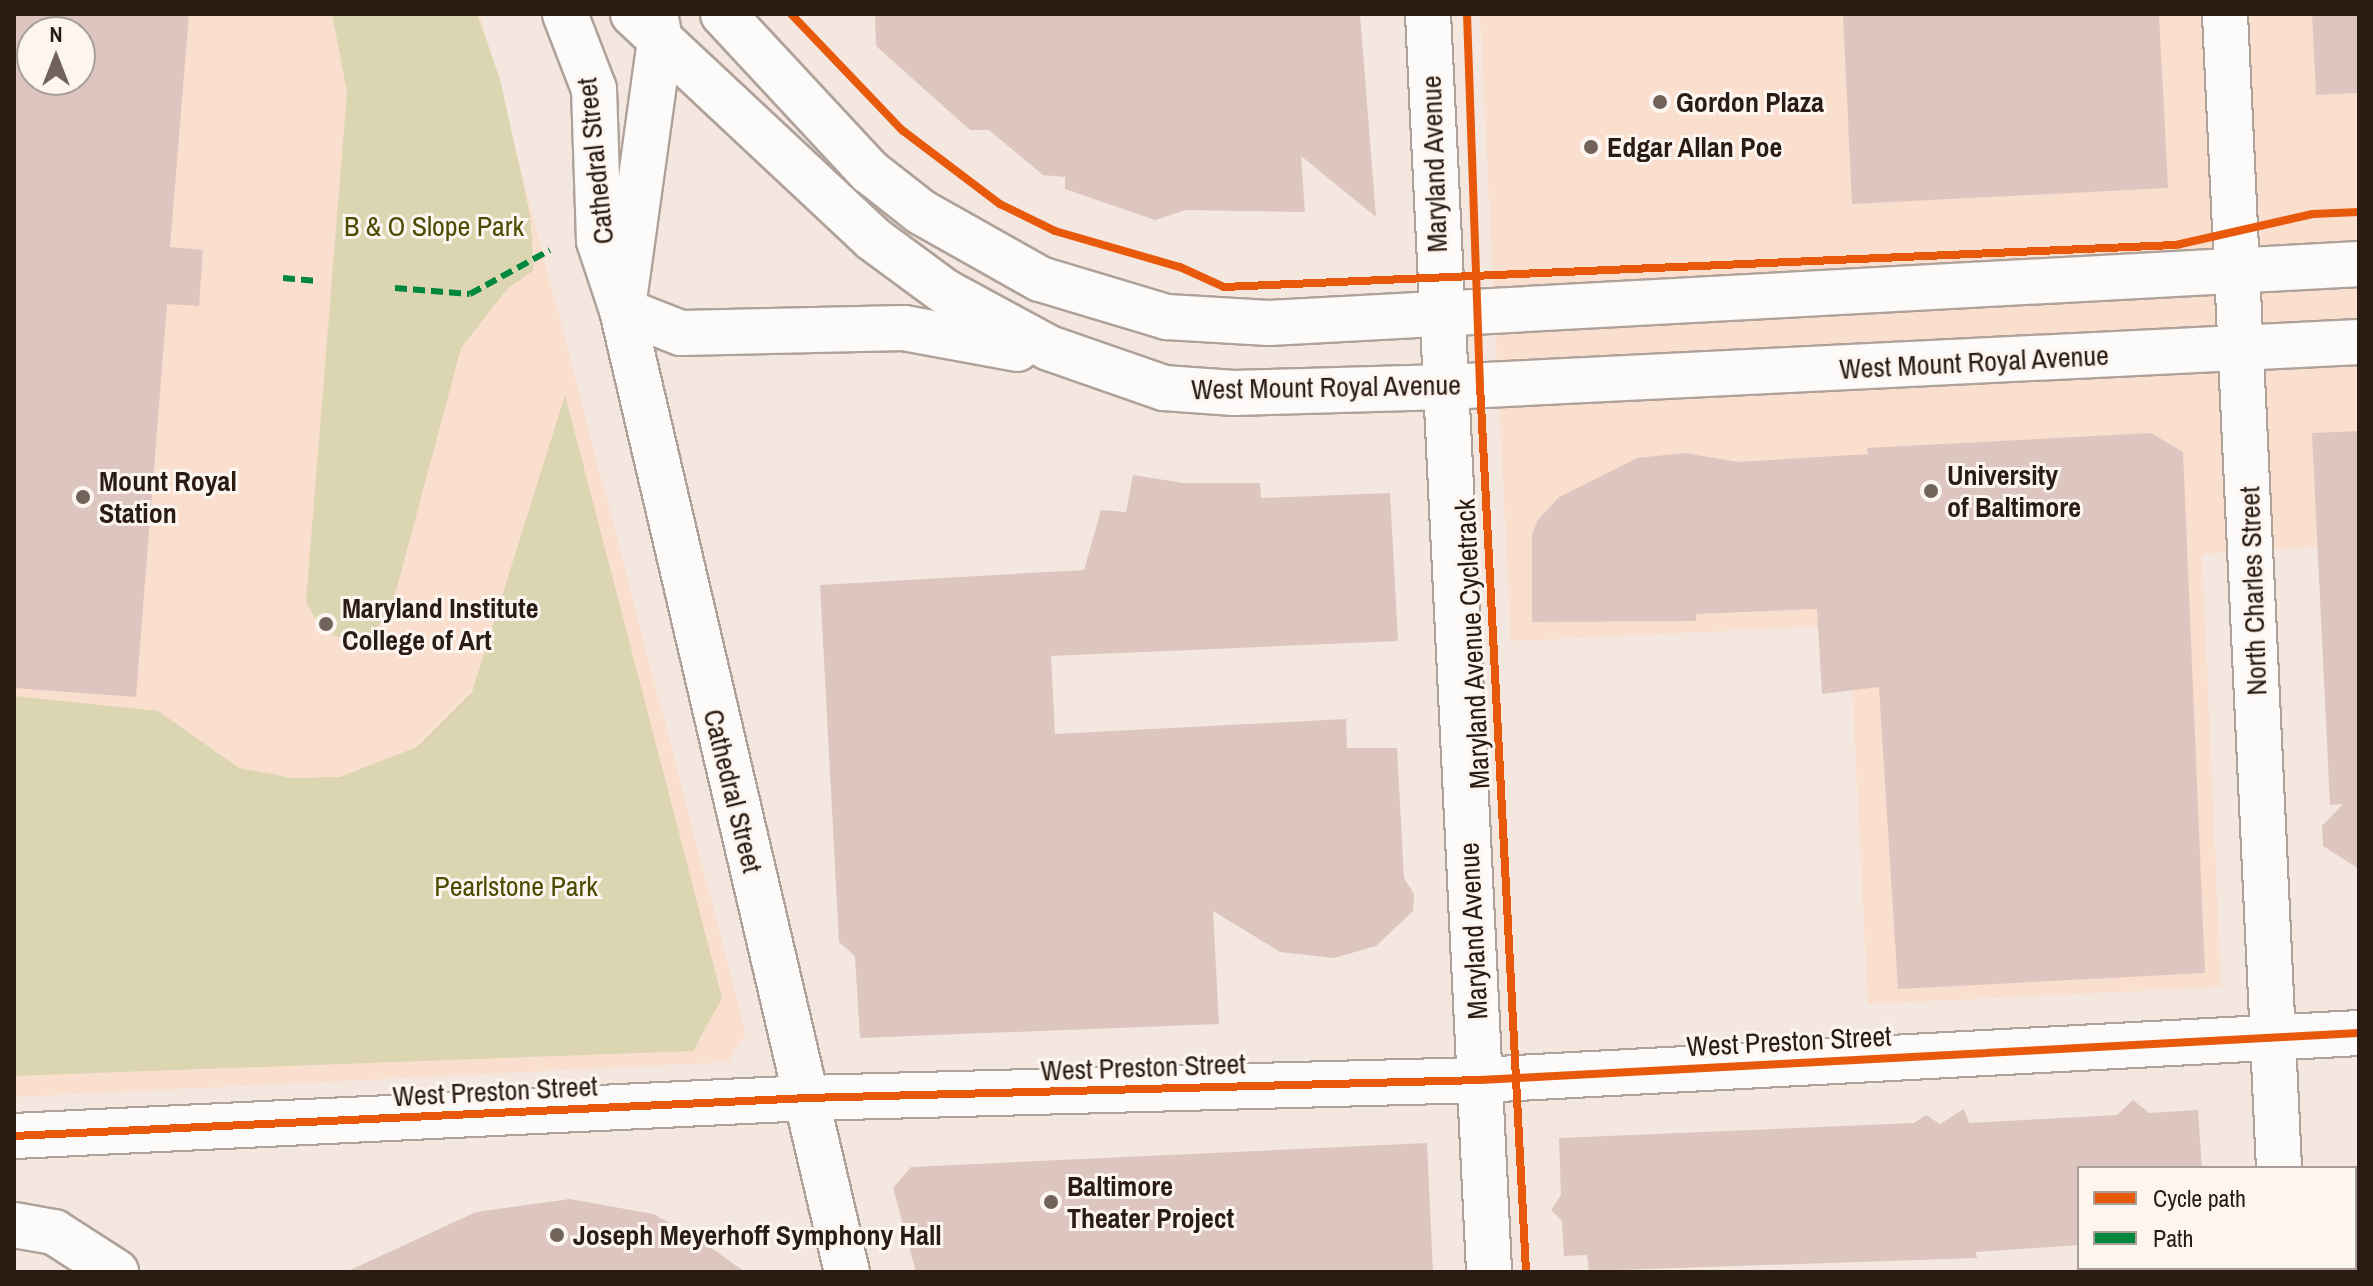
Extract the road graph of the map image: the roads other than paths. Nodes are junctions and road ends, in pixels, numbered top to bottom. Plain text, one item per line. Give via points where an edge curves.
1 (565, 14) edge
2 (723, 14) edge
3 (1428, 14) edge
4 (2225, 14) edge
5 (649, 22) edge
6 (2359, 264) edge
7 (2238, 271) junction
8 (622, 310) junction
9 (1441, 315) junction
10 (2359, 342) edge
11 (2242, 348) junction
12 (1090, 365) junction
13 (1445, 387) junction
14 (2359, 1033) edge
15 (2272, 1037) junction
16 (1480, 1080) junction
17 (807, 1098) junction
18 (14, 1136) edge
19 (2279, 1166) edge
20 (14, 1225) edge
21 (116, 1272) edge
22 (847, 1272) edge
23 (1489, 1272) edge

1 - 8 main road, Cathedral Street via 594,89 599,241
2 - 9 main road via 870,172 975,247 1040,279 1167,317 1269,323
3 - 9 main road, Maryland Avenue
4 - 7 main road, North Charles Street
5 - 8 main road, Cathedral Street
5 - 12 main road, West Mount Royal Avenue via 872,238 1001,325
6 - 7 main road
7 - 9 main road
7 - 11 main road, North Charles Street
8 - 12 main road via 681,333 904,328
8 - 17 main road, Cathedral Street
9 - 13 main road, Maryland Avenue
10 - 11 main road, West Mount Royal Avenue
11 - 13 main road, West Mount Royal Avenue
11 - 15 main road, North Charles Street
12 - 13 main road, West Mount Royal Avenue via 1164,388 1234,393
13 - 16 main road, Maryland Avenue
14 - 15 main road, West Preston Street
15 - 16 main road, West Preston Street
15 - 19 main road, North Charles Street
16 - 17 main road, West Preston Street
16 - 23 main road, Maryland Avenue
17 - 18 main road, West Preston Street
17 - 22 main road, Cathedral Street
20 - 21 main road via 54,1232

